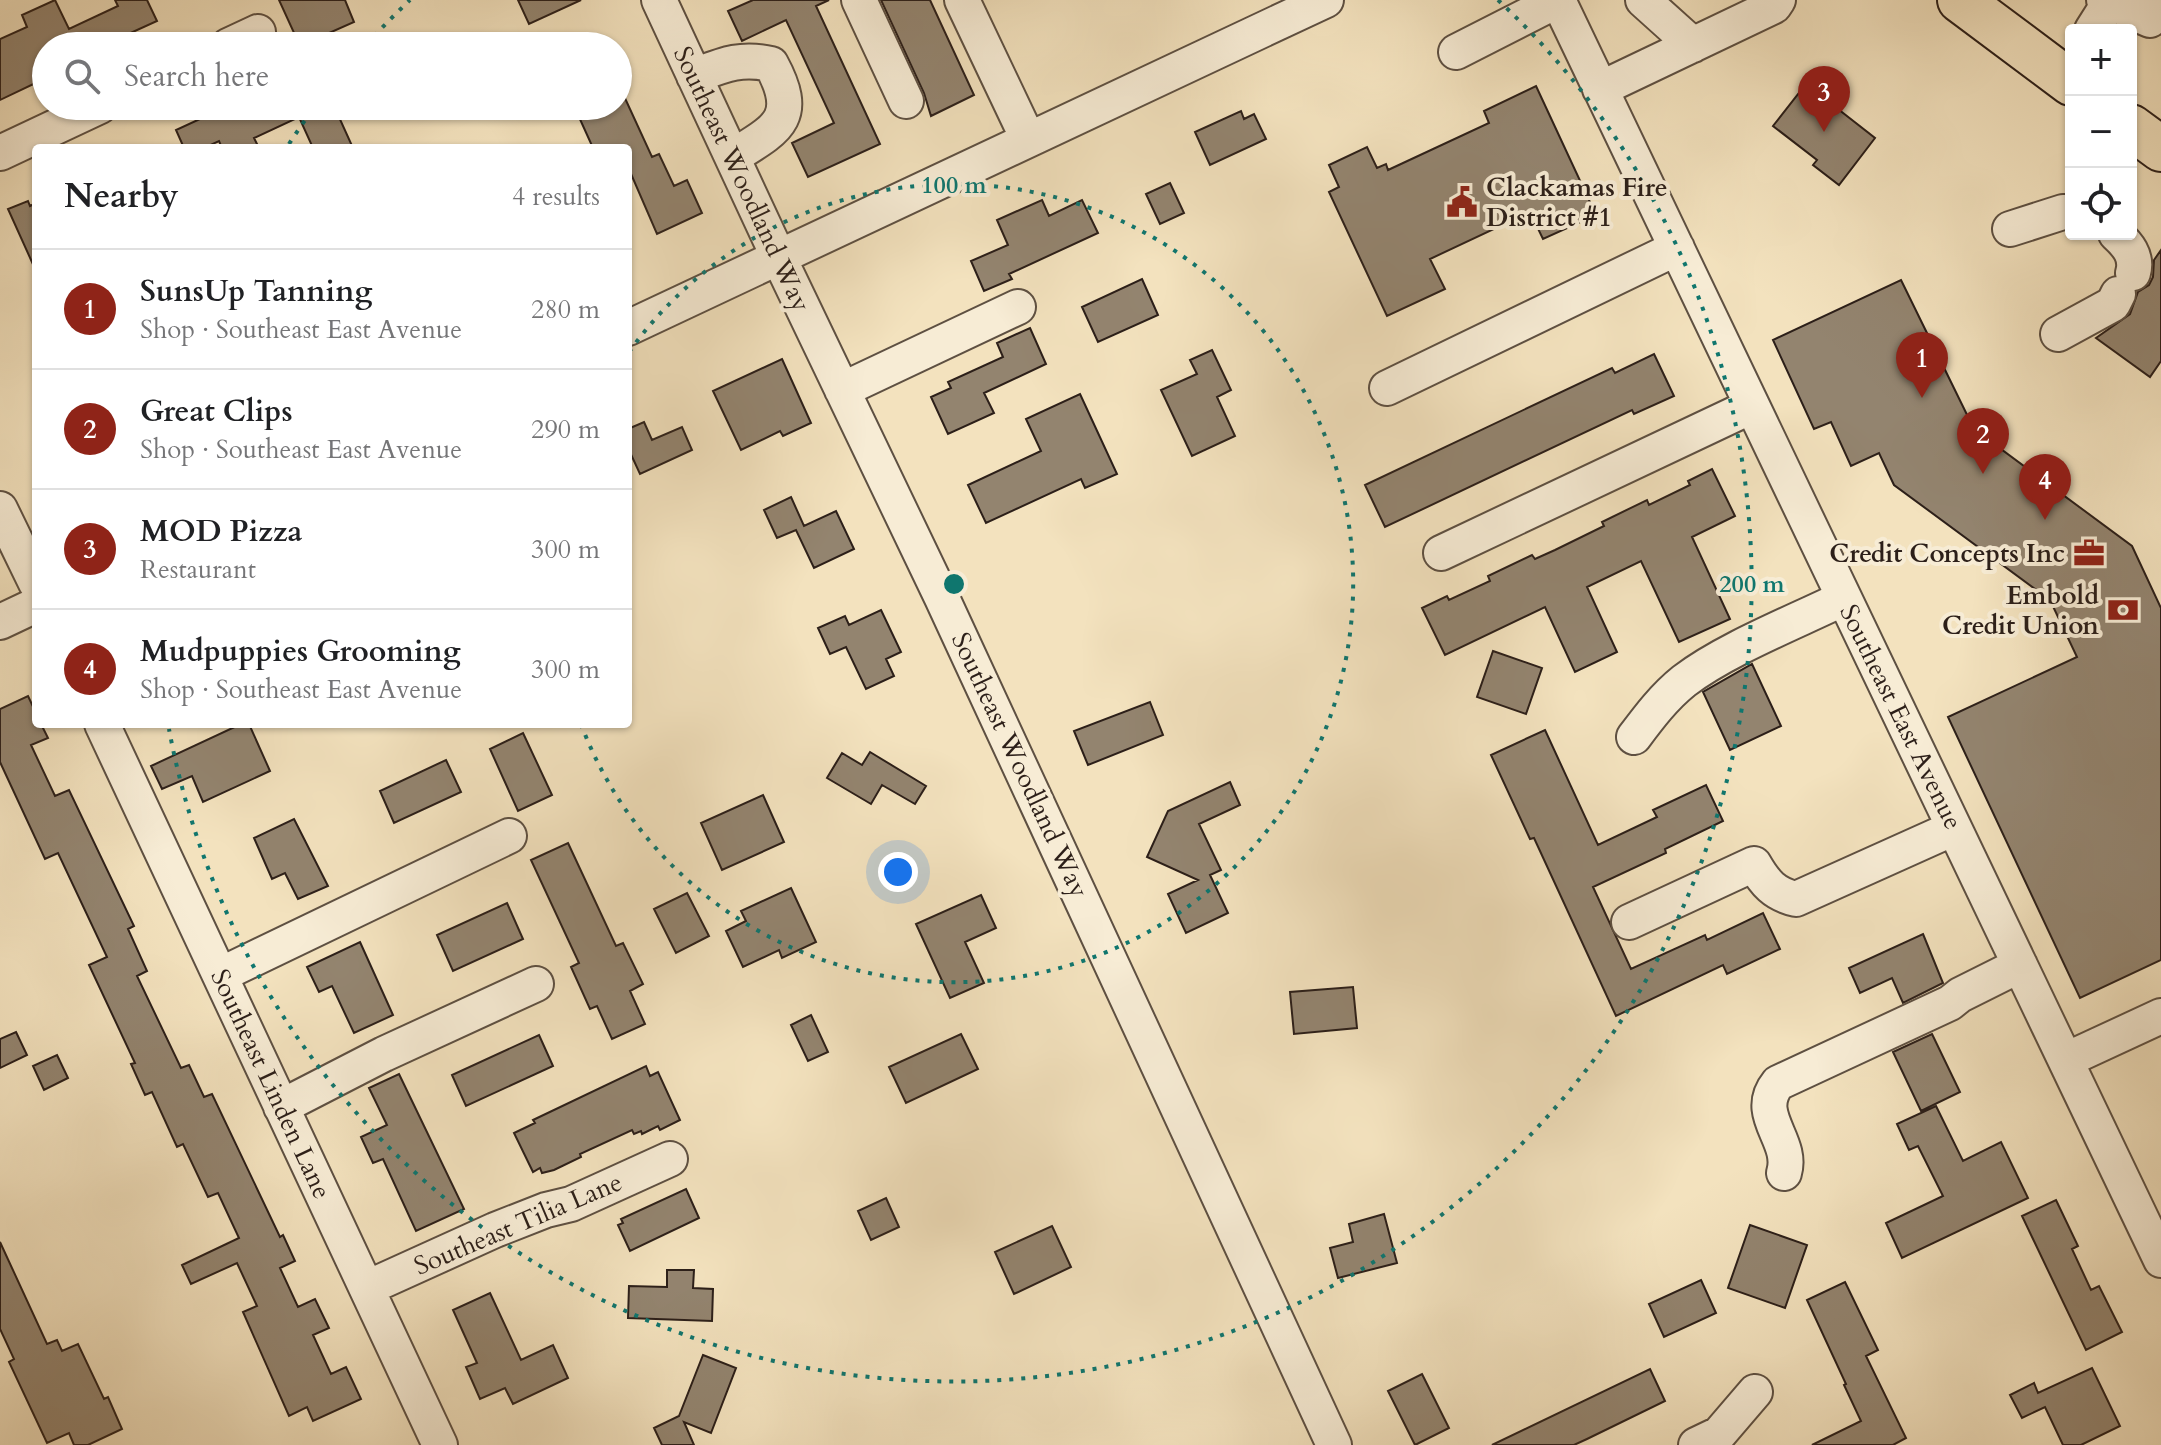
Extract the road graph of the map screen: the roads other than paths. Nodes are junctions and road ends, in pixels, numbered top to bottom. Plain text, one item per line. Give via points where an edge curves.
1 (659, 0) edge
2 (859, 0) edge
3 (962, 0) edge
4 (1326, 0) edge
5 (1558, 0) edge
6 (1643, 0) edge
7 (1778, 0) edge
8 (1960, 0) edge
9 (2161, 0) edge
10 (2104, 8) edge
11 (1730, 14) edge
12 (1693, 45) junction
13 (1456, 52) dead end
14 (2065, 71) edge
15 (694, 76) junction
16 (1600, 89) junction
17 (906, 101) dead end
18 (70, 120) edge
19 (2137, 131) edge
20 (1028, 139) junction
21 (2161, 149) edge
22 (0, 153) edge
23 (732, 157) junction
24 (2065, 212) edge
25 (2010, 229) dead end
26 (1677, 248) junction
27 (779, 258) junction
28 (2118, 274) edge
29 (1018, 307) dead end
30 (632, 326) edge
31 (2058, 334) dead end
32 (1387, 388) dead end
33 (842, 390) junction
34 (1752, 406) junction
35 (0, 509) edge
36 (1441, 553) dead end
37 (32, 575) edge
38 (1844, 598) junction
39 (32, 607) edge
40 (0, 622) edge
41 (110, 728) edge
42 (1634, 737) dead end
43 (1954, 828) junction
44 (509, 836) dead end
45 (1629, 922) dead end
46 (2020, 965) junction
47 (220, 975) junction
48 (536, 984) dead end
49 (2161, 1016) edge
50 (2066, 1060) junction
51 (281, 1107) junction
52 (670, 1159) dead end
53 (1784, 1173) dead end
54 (2161, 1260) edge
55 (367, 1288) junction
56 (1755, 1392) dead end
57 (440, 1445) edge
58 (1334, 1445) edge
59 (1696, 1445) edge

1 - 15 street, Southeast Woodland Way
2 - 17 street
3 - 20 street
4 - 20 street
5 - 13 street
5 - 16 street, Southeast East Avenue
6 - 12 street
7 - 11 street via 1774,6
8 - 14 main road
9 - 10 street via 2150,20
11 - 12 street
12 - 16 street
15 - 23 street, Southeast Woodland Way
15 - 23 street via 748,59 771,64 781,82 783,116 768,134
16 - 26 street, Southeast East Avenue
18 - 22 street
19 - 21 main road
20 - 27 street
23 - 27 street, Southeast Woodland Way
24 - 25 street
26 - 32 street
26 - 34 street, Southeast East Avenue
27 - 30 street
27 - 33 street, Southeast Woodland Way
28 - 31 street
29 - 33 street
33 - 58 street, Southeast Woodland Way
34 - 36 street
34 - 38 street, Southeast East Avenue
35 - 37 street
38 - 42 street via 1711,663 1657,706
38 - 43 street, Southeast East Avenue
39 - 40 street
41 - 47 street, Southeast Linden Lane
43 - 45 street via 1796,899 1778,895 1754,864
43 - 46 street, Southeast East Avenue
44 - 47 street
46 - 50 street, Southeast East Avenue
46 - 53 street via 1778,1083 1769,1100
47 - 51 street, Southeast Linden Lane
48 - 51 street
49 - 50 street
50 - 54 street, Southeast East Avenue
51 - 55 street, Southeast Linden Lane
52 - 55 street, Southeast Tilia Lane
55 - 57 street, Southeast Linden Lane
56 - 59 street via 1719,1434

